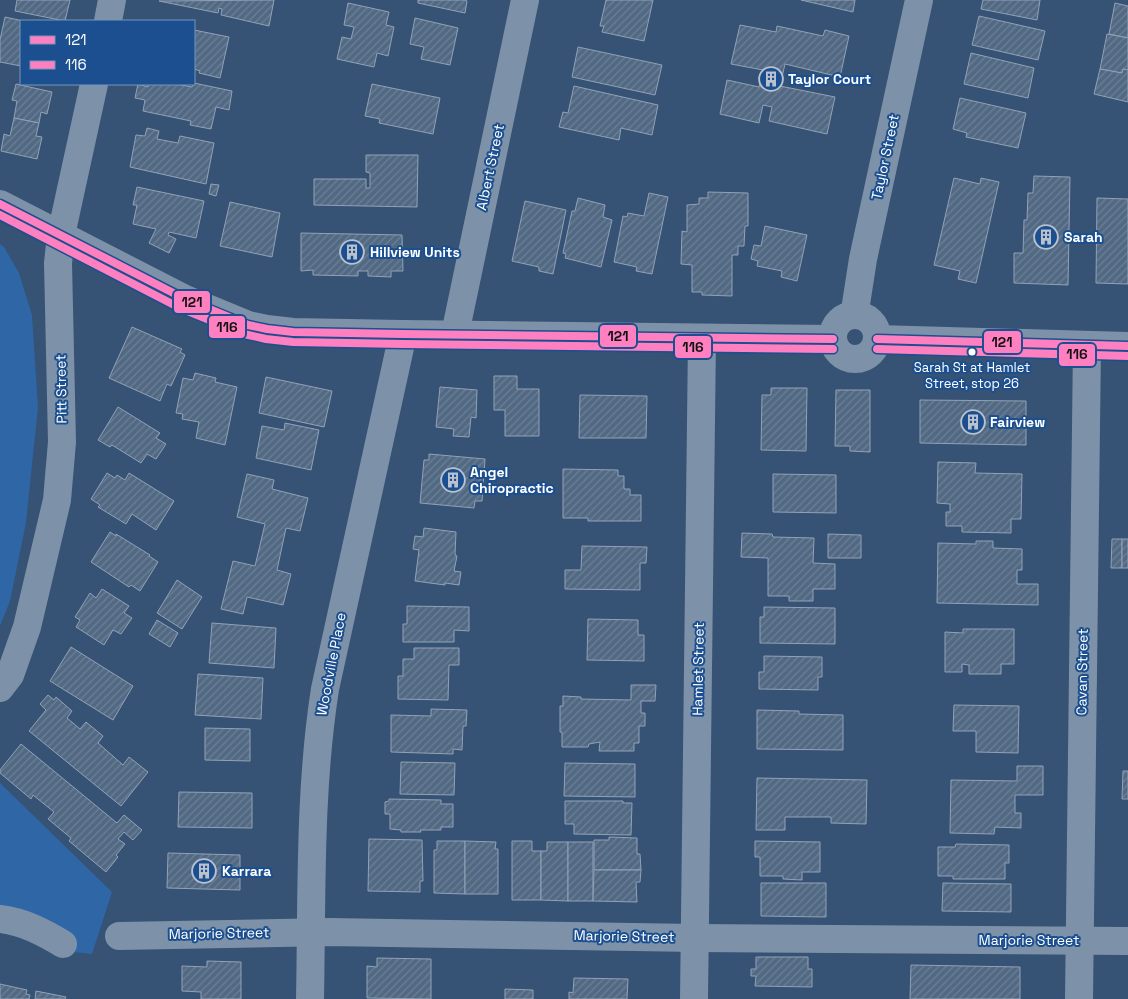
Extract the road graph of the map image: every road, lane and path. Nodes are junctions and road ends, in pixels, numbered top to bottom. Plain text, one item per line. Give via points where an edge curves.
1 (112, 0) edge
2 (525, 0) edge
3 (919, 0) edge
4 (108, 20) edge
5 (94, 85) edge
6 (0, 204) edge
7 (61, 235) junction
8 (857, 315) junction
9 (403, 334) junction
10 (455, 334) junction
11 (702, 339) junction
12 (877, 339) junction
13 (833, 340) junction
14 (1087, 346) junction
15 (1128, 346) edge
16 (0, 688) edge
17 (0, 919) edge
18 (311, 932) junction
19 (119, 936) dead end
20 (695, 938) junction
21 (1079, 941) junction
22 (1128, 941) edge
23 (63, 944) dead end
24 (310, 999) edge
25 (694, 999) edge
26 (1079, 999) edge

1 - 4 street
2 - 10 street, Albert Street
3 - 8 street, Taylor Street via 863,259
5 - 7 street, Pitt Street
6 - 7 street
7 - 9 street via 185,299 248,324 293,332
7 - 16 street, Pitt Street via 58,263 62,442 57,500 27,628 10,675
8 - 12 street via 870,320
8 - 13 street via 839,321
9 - 10 street
9 - 18 street, Woodville Place via 323,697 315,770
10 - 11 street
11 - 13 street
11 - 20 street, Hamlet Street
12 - 13 street via 866,357 851,360 838,353
12 - 14 street
14 - 15 street
14 - 21 street, Cavan Street
17 - 23 street via 36,928
18 - 19 street, Marjorie Street
18 - 20 street, Marjorie Street
18 - 24 street, Woodville Place
20 - 21 street, Marjorie Street
20 - 25 street, Hamlet Street
21 - 22 street, Marjorie Street
21 - 26 street, Cavan Street

